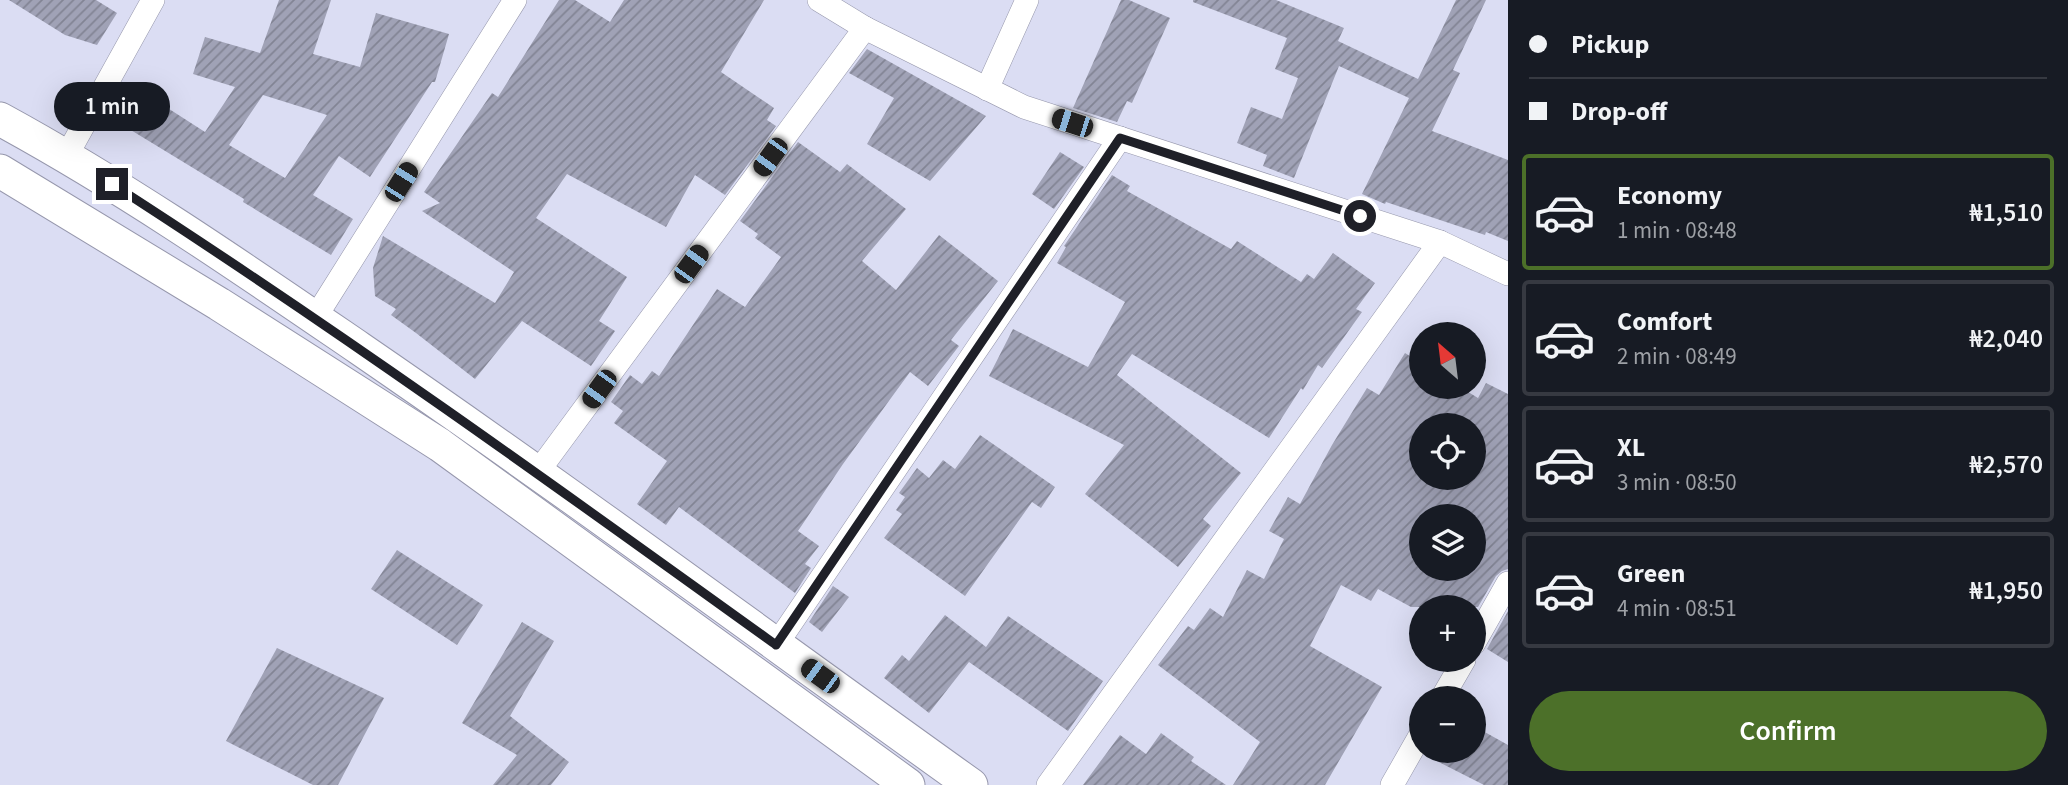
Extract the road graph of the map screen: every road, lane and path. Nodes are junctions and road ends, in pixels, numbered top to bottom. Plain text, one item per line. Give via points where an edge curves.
1 (153, 0) edge
2 (515, 0) edge
3 (819, 0) edge
4 (1027, 0) edge
5 (865, 28) junction
6 (987, 89) junction
7 (0, 119) edge
8 (1120, 138) junction
9 (67, 155) junction
10 (0, 171) edge
11 (1440, 242) junction
12 (1508, 274) edge
13 (316, 318) junction
14 (537, 473) junction
15 (1508, 583) edge
16 (1486, 622) edge
17 (776, 645) junction
18 (1409, 755) edge
19 (908, 785) edge
20 (971, 785) edge
21 (1048, 785) edge
22 (1392, 785) edge

1 - 9 street
2 - 13 street
3 - 5 street
4 - 6 street
5 - 6 street
5 - 14 street
6 - 8 street via 1024,107
7 - 9 main road
8 - 11 street
8 - 17 street
9 - 13 main road
10 - 19 main road via 219,303 440,445
11 - 12 street
11 - 21 street
13 - 14 main road
14 - 17 main road
15 - 16 street
17 - 20 main road
18 - 22 street

